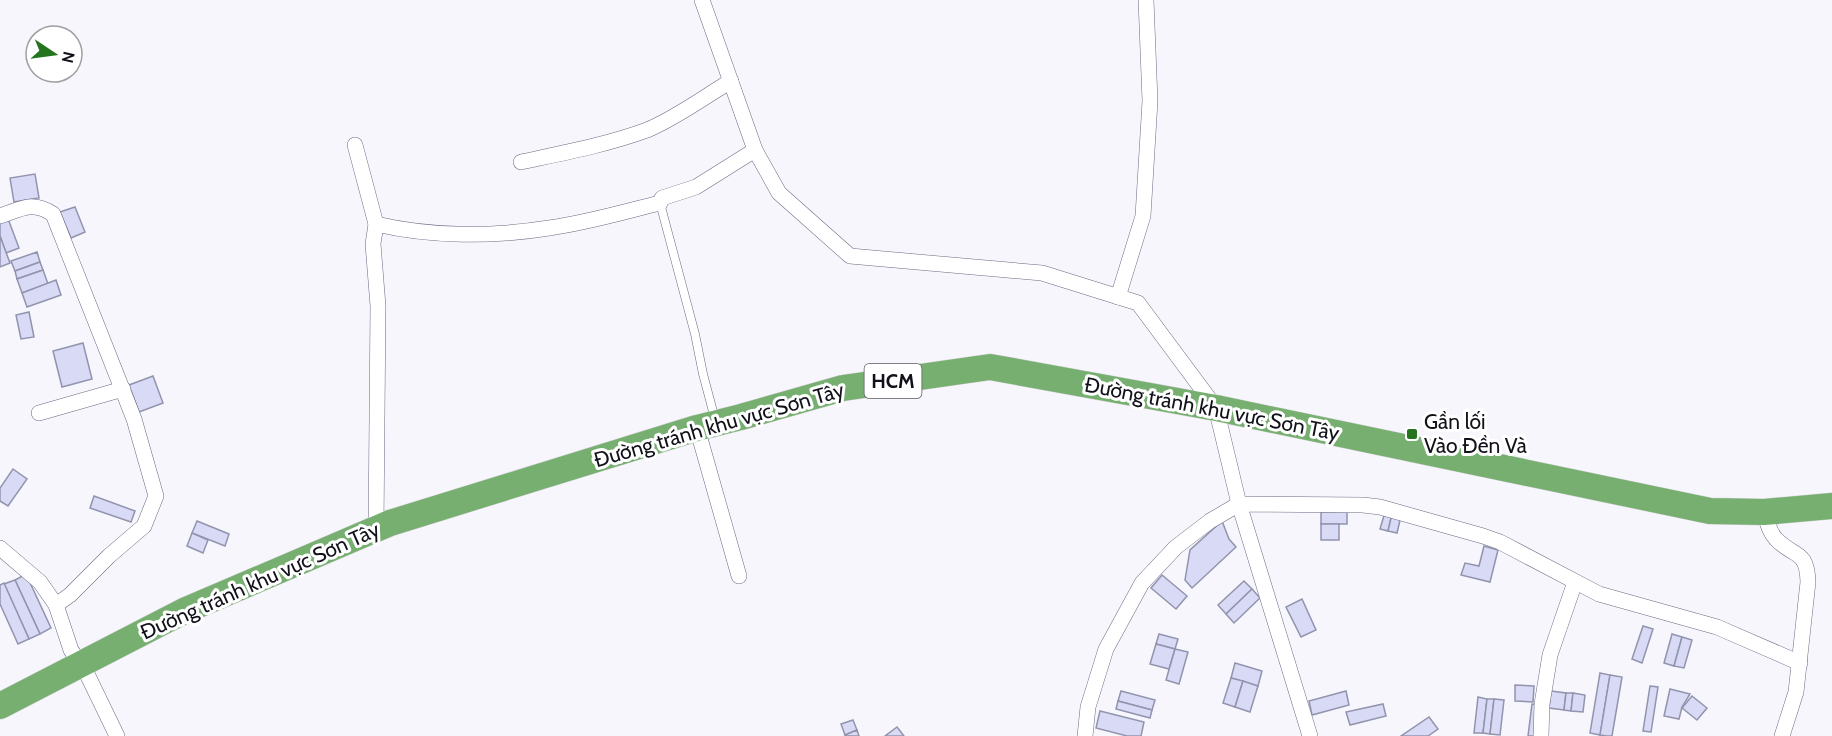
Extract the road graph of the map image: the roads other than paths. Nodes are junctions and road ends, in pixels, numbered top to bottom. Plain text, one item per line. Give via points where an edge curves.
1 (702, 0) edge
2 (1146, 0) edge
3 (731, 81) junction
4 (355, 145) dead end
5 (755, 150) junction
6 (521, 162) dead end
7 (660, 202) junction
8 (0, 216) edge
9 (376, 224) junction
10 (1118, 297) junction
11 (123, 389) junction
12 (1216, 408) junction
13 (39, 413) dead end
14 (706, 425) junction
15 (1239, 504) junction
16 (1832, 506) edge
17 (1764, 512) junction
18 (376, 530) junction
19 (0, 548) edge
20 (739, 576) dead end
21 (1575, 582) junction
22 (56, 605) junction
23 (1800, 663) junction
24 (81, 665) junction
25 (0, 706) edge
26 (117, 736) edge
27 (1085, 736) edge
28 (1310, 736) edge
29 (1541, 736) edge
30 (1782, 736) edge

1 - 3 street
2 - 10 street via 1150,101 1143,216
3 - 5 street
3 - 6 street via 648,129
4 - 9 street
5 - 7 street via 696,187
5 - 10 street via 779,193 850,256 1041,273
7 - 9 street via 549,228 500,233 415,231
7 - 14 lane via 703,374
8 - 11 street via 31,205 53,214
9 - 18 street
10 - 12 street via 1138,303
11 - 13 street
11 - 22 street via 156,496 144,526
12 - 14 highway, Đường tránh khu vực Sơn Tây / HCM via 990,367 843,388
12 - 15 street
12 - 17 highway, Đường tránh khu vực Sơn Tây / HCM via 1710,511
14 - 18 highway, Đường tránh khu vực Sơn Tây / HCM
14 - 20 street
15 - 21 street via 1380,507 1500,542
15 - 27 street via 1176,547 1142,583 1106,649 1088,707
15 - 28 street
16 - 17 highway, Đường tránh khu vực Sơn Tây / HCM
17 - 23 street via 1776,540 1794,551 1807,568
18 - 24 highway, Đường tránh khu vực Sơn Tây / HCM via 184,611
19 - 22 street via 39,582
21 - 23 street via 1614,599 1717,627
21 - 29 street via 1550,655
22 - 24 street via 71,650
23 - 30 street via 1796,692
24 - 25 highway, Đường tránh khu vực Sơn Tây / HCM
24 - 26 street

